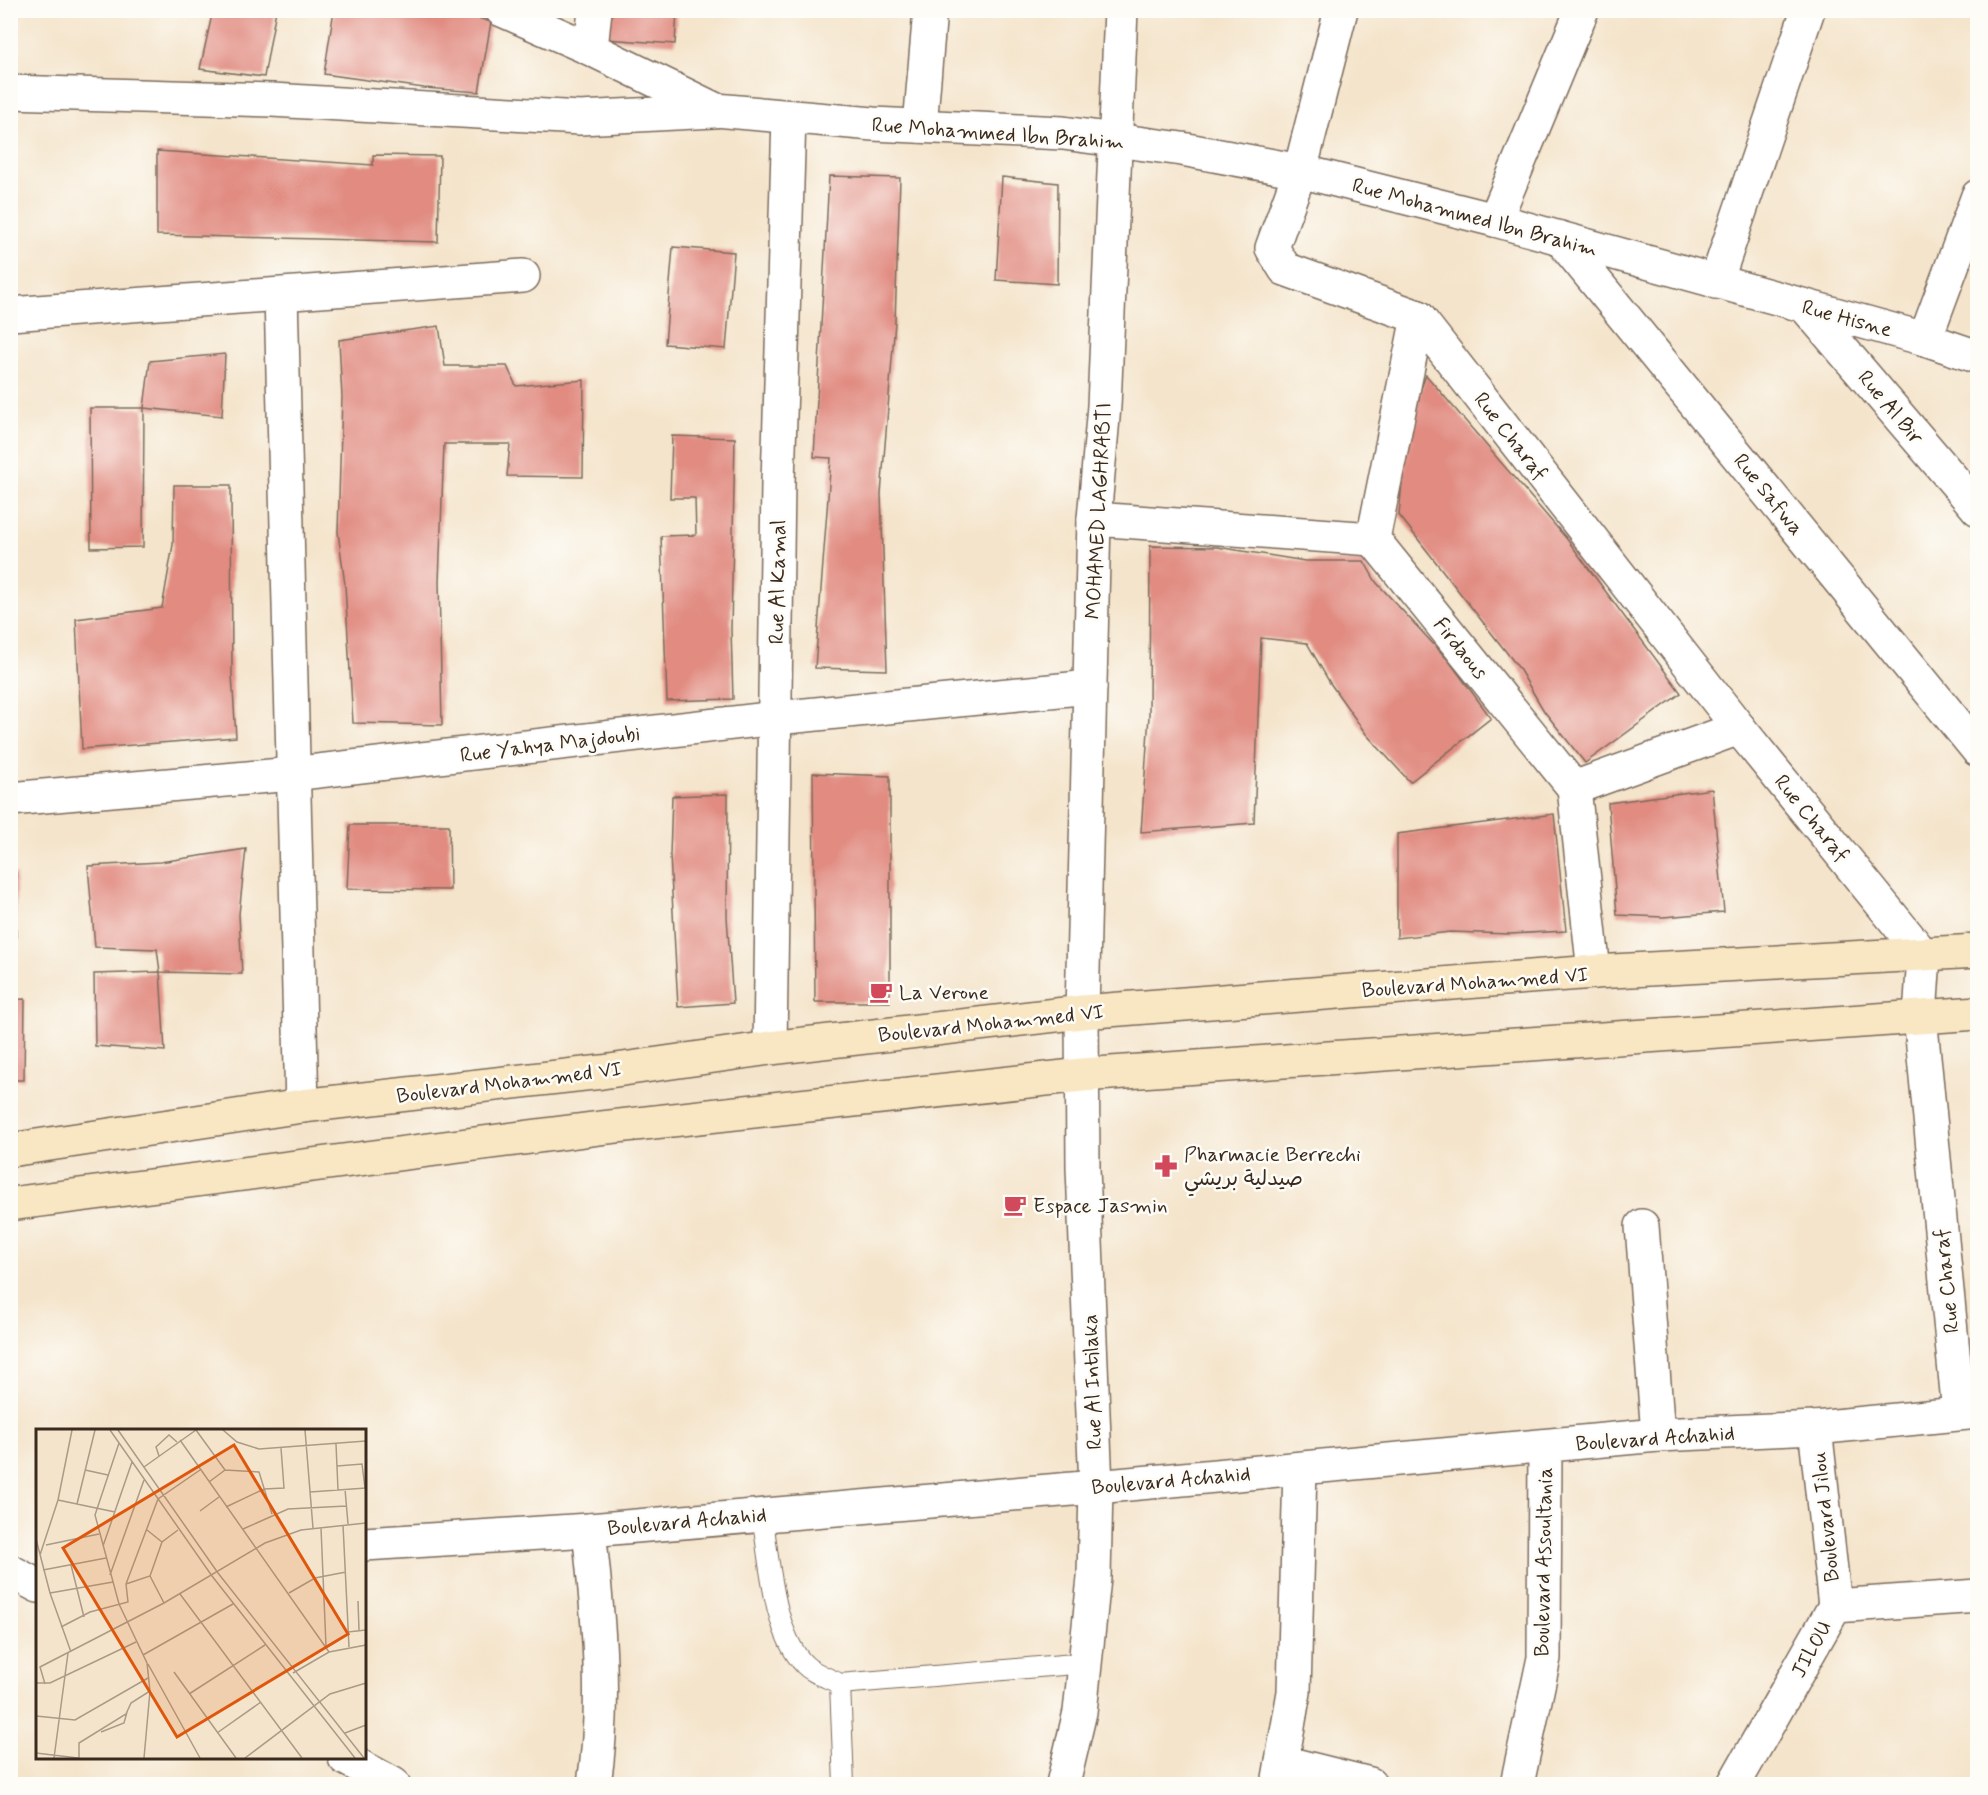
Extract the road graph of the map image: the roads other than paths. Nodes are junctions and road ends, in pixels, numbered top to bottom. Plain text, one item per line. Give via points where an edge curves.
1 (502, 10) edge
2 (595, 10) edge
3 (930, 10) edge
4 (1121, 10) edge
5 (1341, 10) edge
6 (1582, 10) edge
7 (1808, 10) edge
8 (591, 49) junction
9 (10, 92) edge
10 (716, 110) junction
11 (789, 117) junction
12 (920, 126) junction
13 (1115, 140) junction
14 (1300, 171) junction
15 (1977, 196) edge
16 (1494, 220) junction
17 (1560, 238) junction
18 (523, 276) dead end
19 (1716, 282) junction
20 (281, 295) junction
21 (1805, 306) junction
22 (10, 314) edge
23 (1418, 317) junction
24 (1925, 339) junction
25 (1977, 357) edge
26 (1977, 509) edge
27 (1094, 519) junction
28 (1373, 539) junction
29 (1090, 687) junction
30 (776, 718) junction
31 (1739, 728) junction
32 (1977, 750) edge
33 (292, 774) junction
34 (1574, 788) junction
35 (10, 799) edge
36 (1977, 951) edge
37 (1924, 956) junction
38 (1594, 972) junction
39 (1082, 1012) junction
40 (1977, 1013) edge
41 (1920, 1016) junction
42 (770, 1048) junction
43 (1082, 1075) junction
44 (302, 1106) junction
45 (10, 1150) edge
46 (10, 1204) edge
47 (1642, 1226) dead end
48 (1968, 1413) edge
49 (1815, 1428) junction
50 (1658, 1435) junction
51 (1545, 1446) junction
52 (1300, 1469) junction
53 (1096, 1487) junction
54 (762, 1514) junction
55 (589, 1530) junction
56 (366, 1544) edge
57 (36, 1564) edge
58 (10, 1565) edge
59 (10, 1571) edge
60 (36, 1585) edge
61 (1977, 1596) edge
62 (1835, 1606) junction
63 (1086, 1663) junction
64 (840, 1684) junction
65 (347, 1759) edge
66 (1280, 1773) edge
67 (393, 1785) edge
68 (594, 1785) edge
69 (844, 1785) edge
70 (1063, 1785) edge
71 (1370, 1785) edge
72 (1517, 1785) edge
73 (1734, 1785) edge

1 - 8 street, Rue Mohammed Ibn Brahim
2 - 8 street
3 - 12 street
4 - 13 street, MOHAMED LAGHRABTI
5 - 14 street
6 - 16 street
7 - 19 street
8 - 10 street, Rue Mohammed Ibn Brahim
9 - 10 street via 272,100 580,118
10 - 11 street, Rue Mohammed Ibn Brahim
11 - 12 street, Rue Mohammed Ibn Brahim
11 - 30 street, Rue Al Kamal via 778,483
12 - 13 street, Rue Mohammed Ibn Brahim via 1063,133
13 - 14 street, Rue Mohammed Ibn Brahim
13 - 27 street, MOHAMED LAGHRABTI via 1104,406
14 - 16 street, Rue Mohammed Ibn Brahim
14 - 23 street via 1272,248 1285,269
15 - 24 street
16 - 17 street, Rue Mohammed Ibn Brahim
17 - 19 street, Rue Mohammed Ibn Brahim
17 - 32 street, Rue Safwa
18 - 20 street
19 - 21 street, Rue Hisne
20 - 22 street
20 - 33 street
21 - 24 street, Rue Hisne
21 - 26 street, Rue Al Bir
23 - 28 street
23 - 31 street, Rue Charaf
24 - 25 street, Rue Hisne
27 - 28 street
27 - 29 street, MOHAMED LAGHRABTI
28 - 34 street, Firdaous
29 - 30 street, Rue Yahya Majdoubi
29 - 39 street, MOHAMED LAGHRABTI
30 - 33 street, Rue Yahya Majdoubi
30 - 42 street, Rue Al Kamal
31 - 34 street
31 - 37 street, Rue Charaf
33 - 35 street, Rue Yahya Majdoubi
33 - 44 street
34 - 38 street
36 - 37 main road, Boulevard Mohammed VI
37 - 38 main road, Boulevard Mohammed VI
37 - 41 street, Rue Charaf
38 - 39 main road, Boulevard Mohammed VI
39 - 42 main road, Boulevard Mohammed VI
39 - 43 street, Rue Al Intilaka
40 - 41 main road
41 - 43 main road
41 - 48 street, Rue Charaf
42 - 44 main road, Boulevard Mohammed VI via 602,1072
43 - 46 main road via 600,1128
43 - 53 street, Rue Al Intilaka
44 - 45 main road, Boulevard Mohammed VI
47 - 50 street
48 - 49 street, Boulevard Achahid
49 - 50 street, Boulevard Achahid
49 - 62 street, Boulevard Jilou
50 - 51 street, Boulevard Achahid
51 - 52 street, Boulevard Achahid
51 - 72 street, Boulevard Assoultania via 1544,1658
52 - 53 street, Boulevard Achahid
52 - 66 street via 1294,1692
53 - 54 street, Boulevard Achahid
53 - 63 street, Rue Al Intilaka via 1094,1578
54 - 55 street, Boulevard Achahid
54 - 64 lane via 776,1598 788,1640 804,1665
55 - 56 street, Boulevard Achahid
55 - 68 street via 599,1651 599,1755
57 - 58 street
59 - 60 street
61 - 62 street, JILOU
62 - 73 street, JILOU
63 - 64 lane
63 - 70 street, Rue Al Intilaka via 1080,1712
64 - 69 lane
65 - 67 street
66 - 71 street

